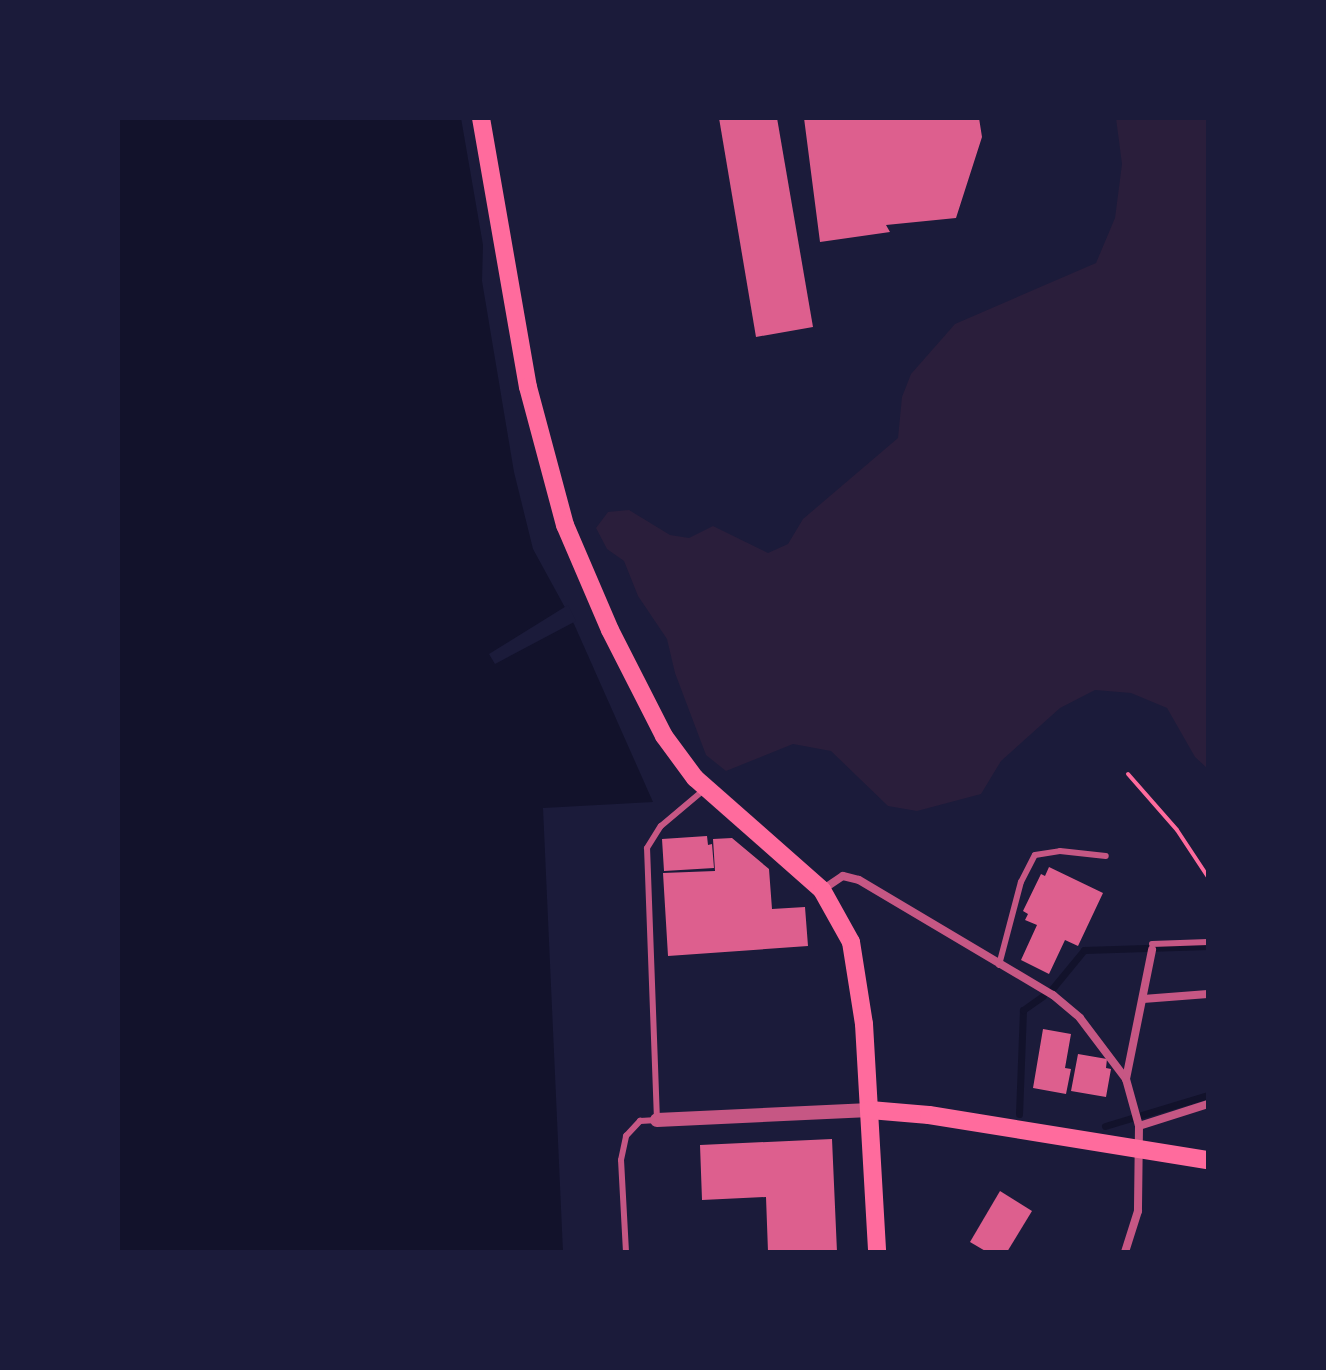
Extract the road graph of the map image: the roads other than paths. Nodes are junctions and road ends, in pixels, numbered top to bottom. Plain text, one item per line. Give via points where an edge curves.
1 (481, 118) edge
2 (705, 789) junction
3 (1106, 856) dead end
4 (822, 890) junction
5 (1208, 942) edge
6 (1152, 947) joint
7 (999, 965) junction
8 (1208, 994) edge
9 (1143, 999) junction
10 (1126, 1079) junction
11 (1208, 1104) edge
12 (870, 1110) junction
13 (657, 1120) junction
14 (1138, 1122) junction
15 (1140, 1149) junction
16 (1208, 1160) edge
17 (626, 1252) edge
18 (877, 1252) edge
19 (1125, 1252) edge

1 - 2 highway via 528,387 565,525 664,736
2 - 4 highway
2 - 13 lane via 661,826 647,848
3 - 7 lane via 1060,851 1035,855 1021,882
4 - 7 street via 848,876
4 - 12 highway via 851,942 859,978
5 - 6 lane
6 - 9 street
7 - 10 street via 1053,995 1080,1018
8 - 9 street
9 - 10 street
10 - 14 street
11 - 14 street
12 - 13 street
12 - 15 highway
12 - 18 highway
13 - 17 lane via 631,1127 623,1149
14 - 15 street
15 - 16 highway
15 - 19 street via 1138,1211

